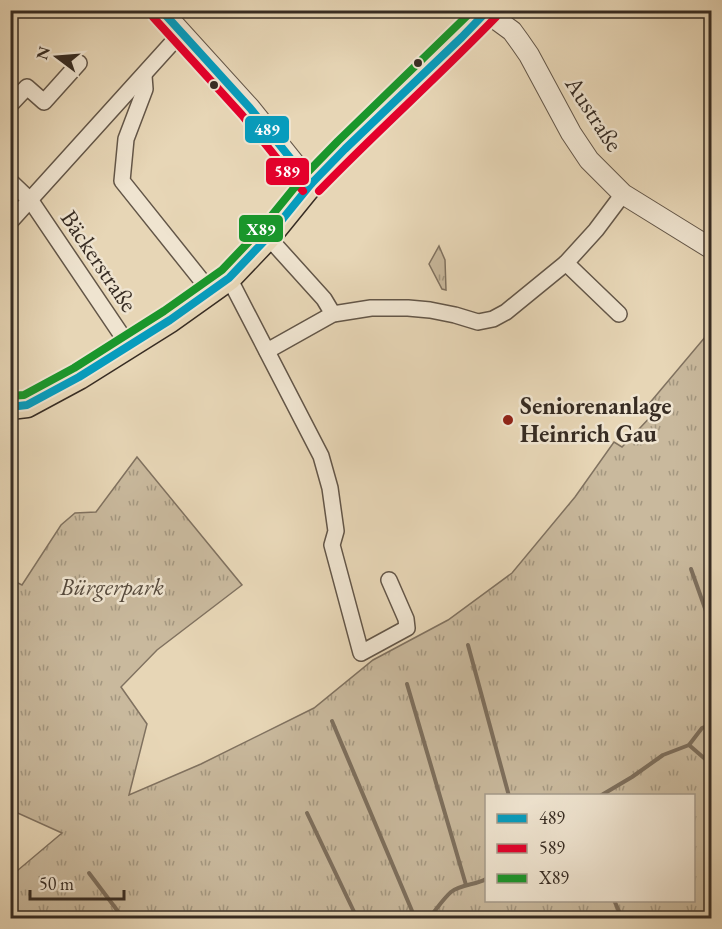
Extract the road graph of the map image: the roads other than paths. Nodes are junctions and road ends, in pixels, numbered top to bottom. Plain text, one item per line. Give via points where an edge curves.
1 (161, 10) edge
2 (510, 10) edge
3 (486, 11) edge
4 (512, 31) junction
5 (181, 33) junction
6 (79, 63) dead end
7 (144, 76) junction
8 (10, 105) edge
9 (10, 181) edge
10 (311, 184) junction
11 (623, 194) junction
12 (31, 201) junction
13 (10, 222) edge
14 (268, 237) junction
15 (711, 248) edge
16 (566, 263) junction
17 (220, 284) junction
18 (333, 314) junction
19 (619, 314) dead end
20 (129, 346) junction
21 (267, 351) junction
22 (10, 407) edge
23 (389, 580) dead end

1 - 5 street
2 - 4 street, Austraße
3 - 4 street, Austraße
3 - 10 main road
4 - 11 street, Austraße via 589,160
5 - 7 street
5 - 10 street via 250,108
6 - 8 street via 44,102 27,87
7 - 12 street
7 - 17 street via 145,89 126,140 122,181
9 - 12 street, Bäckerstraße
10 - 14 main road
11 - 15 street, Austraße
11 - 16 street
12 - 13 street
12 - 20 street, Bäckerstraße
14 - 17 main road
14 - 18 street via 324,298
16 - 18 street via 493,319 478,322 408,308
16 - 19 street
17 - 20 main road
17 - 21 street
18 - 21 street
20 - 22 main road via 27,405
21 - 23 street via 321,456 336,531 332,545 361,652 407,628

